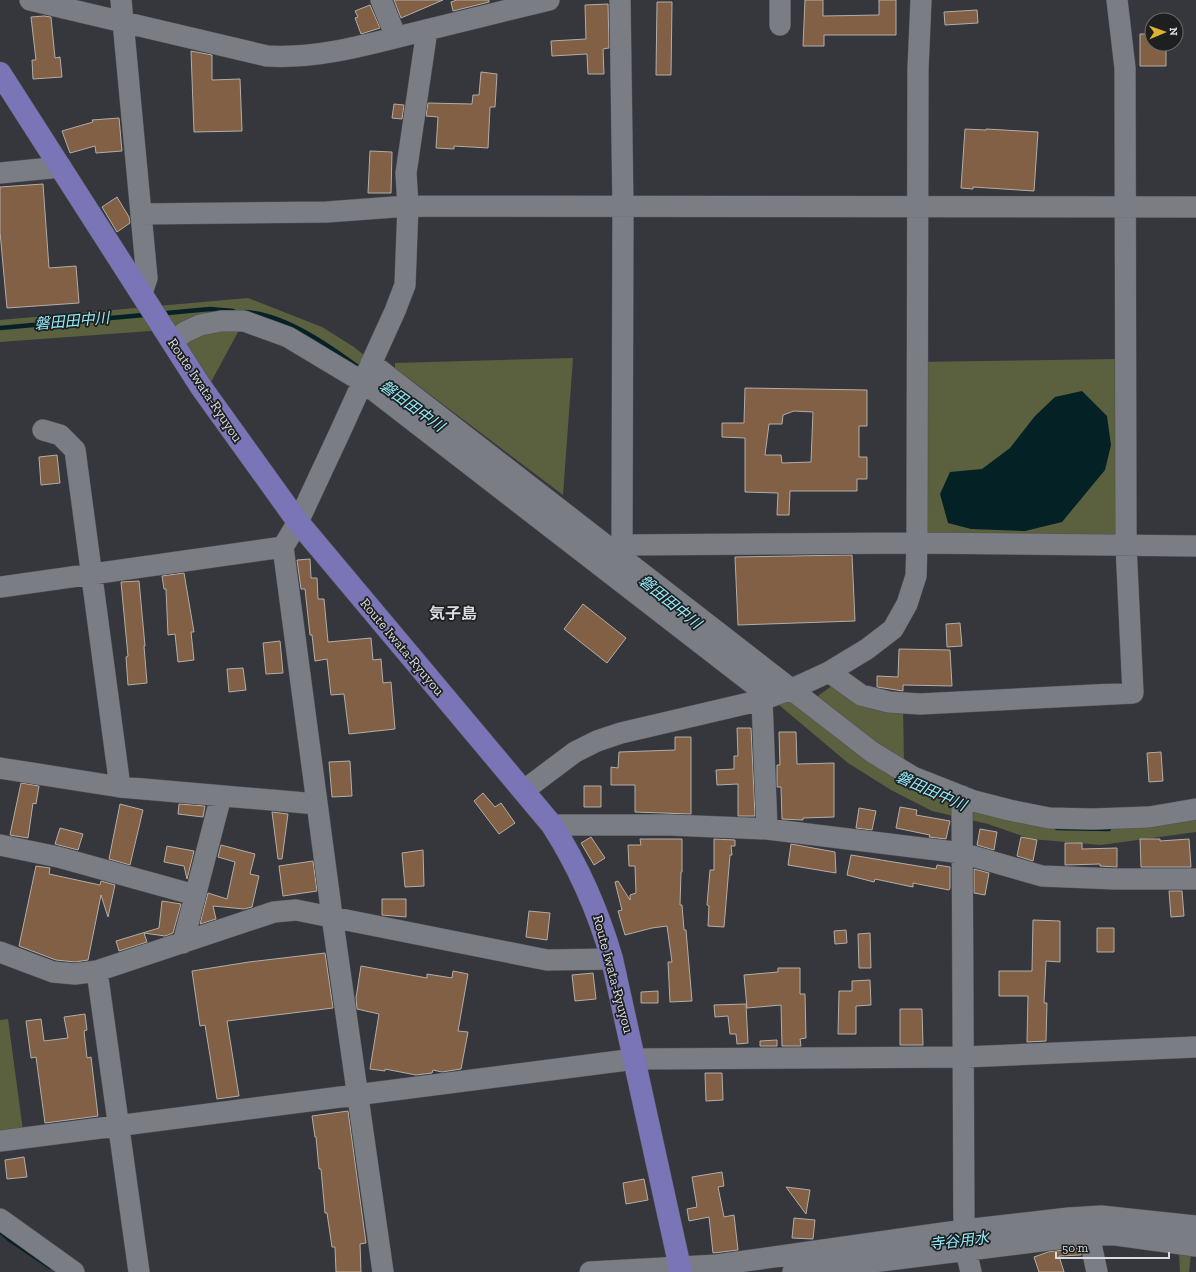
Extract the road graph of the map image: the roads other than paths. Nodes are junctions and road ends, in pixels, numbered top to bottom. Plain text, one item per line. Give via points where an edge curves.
1 (30, 0) edge
2 (121, 0) edge
3 (381, 0) edge
4 (549, 0) edge
5 (620, 0) edge
6 (780, 0) edge
7 (921, 0) edge
8 (1117, 0) edge
9 (519, 4) edge
10 (123, 22) junction
11 (780, 25) dead end
12 (427, 30) junction
13 (396, 37) junction
14 (0, 73) edge
15 (61, 167) junction
16 (0, 173) edge
17 (408, 206) junction
18 (1125, 207) junction
19 (1196, 207) edge
20 (623, 208) junction
21 (918, 208) junction
22 (141, 214) junction
23 (142, 293) junction
24 (172, 342) junction
25 (367, 373) junction
26 (43, 430) dead end
27 (298, 522) junction
28 (917, 543) junction
29 (1126, 545) junction
30 (1196, 546) edge
31 (283, 547) junction
32 (618, 548) junction
33 (92, 573) junction
34 (0, 587) edge
35 (829, 672) junction
36 (777, 695) junction
37 (0, 769) edge
38 (120, 787) junction
39 (523, 791) junction
40 (221, 796) junction
41 (962, 796) junction
42 (317, 804) junction
43 (1196, 810) edge
44 (552, 825) junction
45 (767, 829) junction
46 (0, 845) edge
47 (962, 853) junction
48 (1196, 879) edge
49 (195, 895) junction
50 (332, 916) junction
51 (183, 942) junction
52 (0, 952) edge
53 (612, 959) junction
54 (97, 971) junction
55 (1196, 1047) edge
56 (964, 1057) junction
57 (635, 1059) junction
58 (358, 1094) junction
59 (118, 1126) junction
60 (0, 1141) edge
61 (0, 1219) edge
62 (1196, 1226) edge
63 (964, 1230) junction
64 (1089, 1236) junction
65 (1196, 1246) edge
66 (966, 1251) junction
67 (681, 1269) edge
68 (74, 1272) edge
69 (139, 1272) edge
70 (383, 1272) edge
71 (590, 1272) edge
72 (793, 1272) edge
73 (971, 1272) edge
74 (1097, 1272) edge

1 - 10 street
2 - 10 street
3 - 13 street
4 - 9 street
5 - 20 street
6 - 11 street
7 - 21 street via 918,69
8 - 18 street via 1125,68
9 - 12 street
10 - 13 street via 267,56 324,54
10 - 22 street
12 - 13 street
12 - 17 street via 406,173
14 - 15 main road, Route Iwata-Ryuyou
15 - 16 street
15 - 23 main road, Route Iwata-Ryuyou
17 - 20 street
17 - 22 street via 327,212
17 - 25 street via 405,285
18 - 19 street
18 - 21 street
18 - 29 street
20 - 21 street
20 - 32 street
21 - 28 street
22 - 23 street via 147,278
23 - 24 main road, Route Iwata-Ryuyou
24 - 25 street via 200,325 221,321 244,322 282,334
24 - 27 main road, Route Iwata-Ryuyou via 201,387
25 - 27 street
25 - 32 street
25 - 36 street
26 - 33 street via 60,435 75,450
27 - 31 street
27 - 39 main road, Route Iwata-Ryuyou
28 - 29 street
28 - 32 street
28 - 35 street via 916,576 907,604 893,628 868,649
29 - 30 street
29 - 35 street via 1133,693 920,704 889,702 861,695
31 - 33 street
31 - 42 street
32 - 36 street
33 - 34 street
33 - 38 street
35 - 36 street
36 - 39 street via 621,733 598,741 575,752
36 - 41 street via 912,777
36 - 45 street
37 - 38 street
38 - 40 street
39 - 44 main road, Route Iwata-Ryuyou
40 - 42 street
40 - 49 street
41 - 43 street via 1009,810 1049,818 1149,817
41 - 47 street
42 - 50 street
44 - 45 street via 670,825
44 - 53 main road, Route Iwata-Ryuyou via 584,880
45 - 47 street
46 - 49 street via 58,857
47 - 48 street via 1042,876 1116,880
47 - 56 street
49 - 51 street
50 - 51 street via 296,910 274,912
50 - 53 street via 547,960
50 - 58 street
51 - 54 street
52 - 54 street via 53,972 75,974
53 - 57 main road, Route Iwata-Ryuyou
54 - 59 street
55 - 56 street
56 - 57 street
56 - 63 street
57 - 58 street
57 - 67 main road, Route Iwata-Ryuyou
58 - 59 street
58 - 70 street
59 - 60 street
59 - 69 street
61 - 68 street
62 - 63 street via 1101,1216
63 - 66 street
63 - 67 street
64 - 65 street via 1116,1235
64 - 66 street
64 - 74 street
66 - 72 street
66 - 73 street
67 - 71 street

